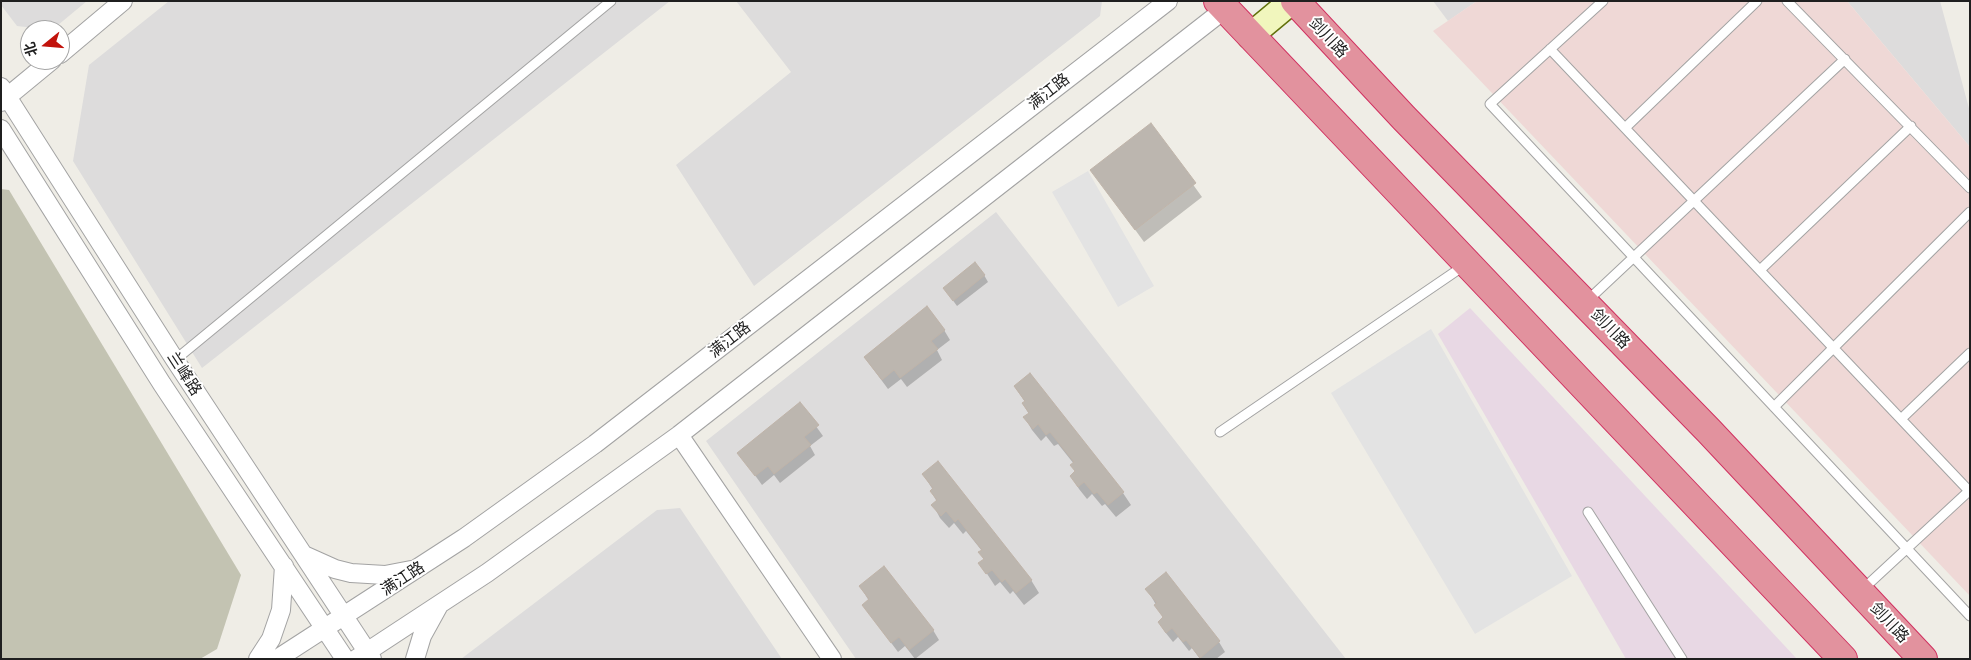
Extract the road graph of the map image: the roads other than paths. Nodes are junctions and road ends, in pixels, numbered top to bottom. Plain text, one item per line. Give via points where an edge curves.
1 (123, 1) edge
2 (611, 1) edge
3 (1168, 1) edge
4 (1293, 1) edge
5 (1603, 1) edge
6 (1756, 1) edge
7 (1787, 1) edge
8 (1224, 4) edge
9 (1250, 36) junction
10 (70, 46) edge
11 (1550, 49) junction
12 (1844, 59) junction
13 (38, 70) edge
14 (3, 95) edge
15 (1911, 126) junction
16 (1625, 128) junction
17 (1, 129) edge
18 (1970, 188) edge
19 (1694, 201) junction
20 (1970, 212) edge
21 (1634, 257) junction
22 (1467, 264) junction
23 (1760, 270) junction
24 (1585, 303) junction
25 (1834, 348) junction
26 (1970, 353) edge
27 (175, 360) junction
28 (1774, 407) junction
29 (1901, 420) junction
30 (1220, 432) dead end
31 (679, 435) junction
32 (1969, 491) edge
33 (1588, 512) dead end
34 (1907, 548) junction
35 (304, 555) junction
36 (284, 566) junction
37 (421, 567) junction
38 (1860, 592) junction
39 (440, 604) junction
40 (345, 616) junction
41 (1970, 616) edge
42 (325, 629) junction
43 (365, 656) edge
44 (258, 659) edge
45 (277, 659) edge
46 (345, 659) edge
47 (414, 659) edge
48 (832, 659) edge
49 (1682, 659) edge
50 (1843, 659) edge
51 (1922, 659) edge

1 - 10 street
2 - 27 lane
3 - 37 street, 满江路 via 595,444
4 - 9 street
4 - 24 highway, 剑川路
5 - 11 lane
6 - 16 lane
7 - 12 lane
8 - 9 highway
8 - 31 street
9 - 22 highway
11 - 16 lane
11 - 21 lane via 1490,104
12 - 15 lane
12 - 19 lane
13 - 14 street
14 - 27 street, 兰峰路
15 - 18 lane
15 - 23 lane
16 - 19 lane
17 - 36 street, 兰峰路 via 162,384
19 - 21 lane
19 - 23 lane
20 - 25 lane
21 - 24 lane
21 - 28 lane
22 - 30 lane
22 - 50 highway
23 - 25 lane
24 - 38 highway, 剑川路
25 - 28 lane
25 - 29 lane
26 - 29 lane
27 - 35 street, 兰峰路
28 - 34 lane
29 - 32 lane
31 - 39 street
31 - 48 street
32 - 34 lane
33 - 49 lane
34 - 38 lane
34 - 41 lane
35 - 37 street via 335,569 367,575 394,574
35 - 40 street, 兰峰路
36 - 42 street, 兰峰路
36 - 44 street via 281,610 271,639
37 - 40 street, 满江路
38 - 51 highway, 剑川路
39 - 43 street
39 - 47 street via 422,636
40 - 42 street, 满江路
40 - 43 street, 兰峰路
42 - 45 street, 满江路
42 - 46 street, 兰峰路

